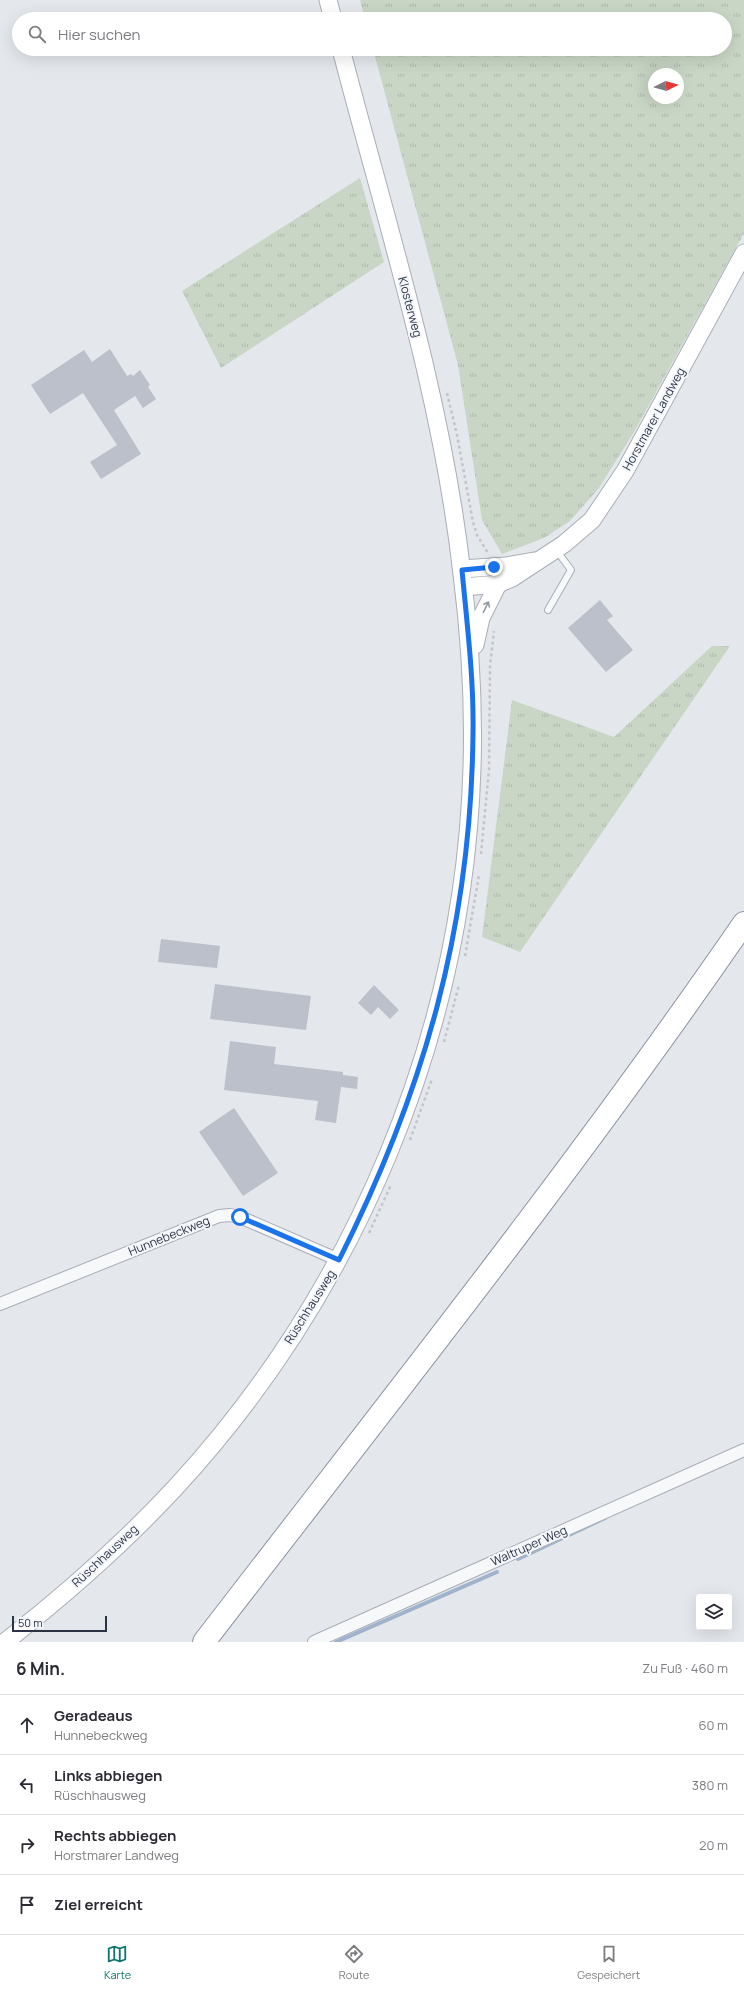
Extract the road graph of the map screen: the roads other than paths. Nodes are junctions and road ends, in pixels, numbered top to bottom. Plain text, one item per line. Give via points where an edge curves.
1 (328, 0) edge
2 (331, 12) edge
3 (342, 56) edge
4 (741, 249) edge
5 (557, 549) junction
6 (536, 561) junction
7 (462, 570) junction
8 (498, 584) junction
9 (464, 588) junction
10 (548, 610) dead end
11 (471, 672) junction
12 (744, 924) edge
13 (744, 943) edge
14 (339, 1260) junction
15 (0, 1304) edge
16 (744, 1450) edge
17 (5, 1642) edge
18 (204, 1642) edge
19 (219, 1642) edge
20 (314, 1642) edge

1 - 2 main road
3 - 7 main road, Klosterweg via 388,220 424,363 443,451
4 - 5 main road, Horstmarer Landweg via 625,471 592,520
5 - 6 main road, Horstmarer Landweg
5 - 10 lane via 572,570
6 - 7 main road, Horstmarer Landweg
6 - 8 main road, Horstmarer Landweg via 522,572
7 - 9 main road, Rüschhausweg
8 - 9 main road, Horstmarer Landweg
11 -> 8 main road via 481,618
9 - 11 main road, Rüschhausweg
11 - 14 main road, Rüschhausweg via 472,766 467,842 451,951 423,1061 403,1119
12 - 18 highway via 563,1177
13 - 19 highway via 648,1080 570,1185
14 - 15 street, Hunnebeckweg via 246,1219 230,1215 219,1216
14 - 17 main road, Rüschhausweg via 284,1350 227,1427 176,1487 56,1602
16 - 20 street, Waltruper Weg

